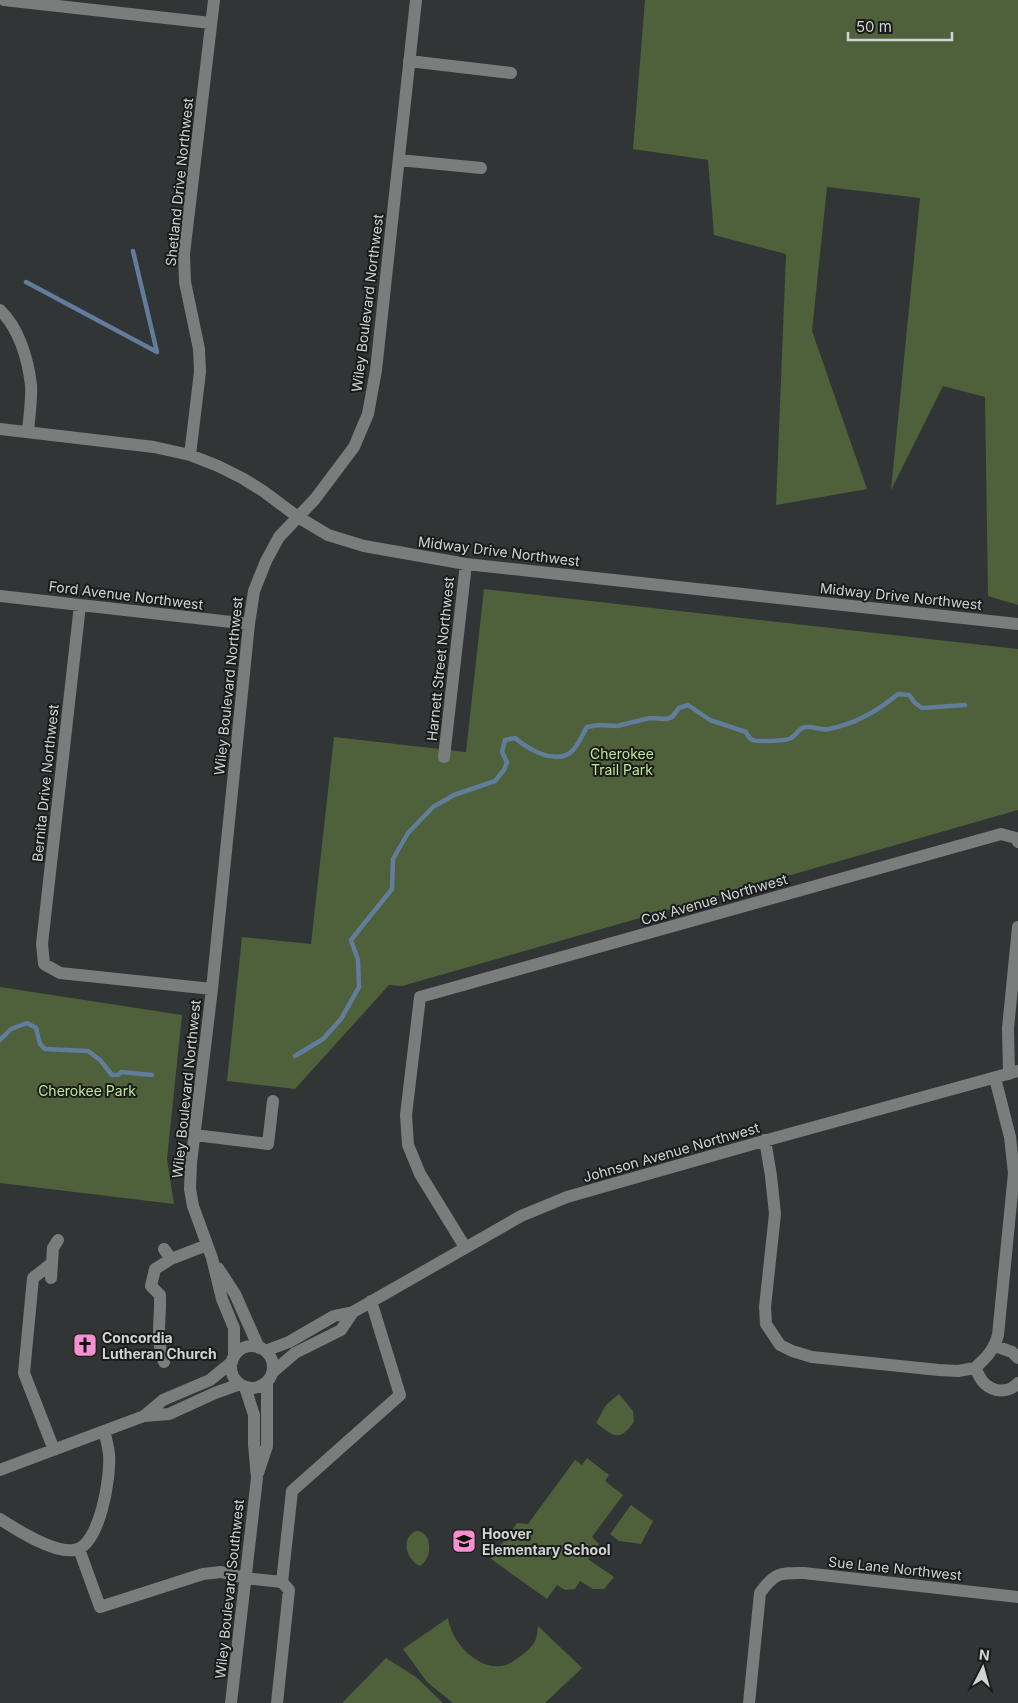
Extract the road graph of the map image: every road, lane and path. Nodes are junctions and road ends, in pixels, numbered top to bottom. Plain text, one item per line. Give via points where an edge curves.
1 (4, 0) edge
2 (214, 0) edge
3 (416, 0) edge
4 (211, 23) junction
5 (409, 61) junction
6 (511, 73) dead end
7 (398, 160) junction
8 (481, 168) dead end
9 (0, 310) edge
10 (0, 429) edge
11 (28, 432) junction
12 (190, 455) junction
13 (298, 517) junction
14 (466, 564) junction
15 (0, 596) edge
16 (80, 605) junction
17 (249, 624) junction
18 (1018, 624) edge
19 (444, 757) dead end
20 (1017, 840) edge
21 (1018, 926) edge
22 (212, 989) junction
23 (1014, 1072) edge
24 (995, 1078) junction
25 (272, 1101) dead end
26 (195, 1135) junction
27 (765, 1140) junction
28 (58, 1240) dead end
29 (206, 1245) junction
30 (465, 1247) junction
31 (212, 1258) junction
32 (52, 1262) junction
33 (51, 1278) dead end
34 (371, 1301) junction
35 (353, 1312) junction
36 (995, 1346) junction
37 (262, 1349) junction
38 (1018, 1358) edge
39 (233, 1360) junction
40 (164, 1362) dead end
41 (975, 1368) junction
42 (270, 1377) junction
43 (1018, 1383) edge
44 (242, 1385) junction
45 (144, 1416) junction
46 (104, 1431) junction
47 (54, 1450) junction
48 (0, 1470) edge
49 (257, 1478) junction
50 (0, 1519) edge
51 (79, 1549) junction
52 (245, 1578) junction
53 (282, 1582) junction
54 (1018, 1597) edge
55 (231, 1703) edge
56 (277, 1703) edge
57 (749, 1703) edge

1 - 4 street
2 - 4 street, Shetland Drive Northwest
3 - 5 street, Wiley Boulevard Northwest
4 - 12 street, Shetland Drive Northwest via 184,254 185,282 199,349 200,372
5 - 6 street
5 - 7 street, Wiley Boulevard Northwest
7 - 8 street
7 - 13 street, Wiley Boulevard Northwest via 376,370 368,414 354,447 315,500
9 - 11 street via 18,337 25,358 31,386
10 - 11 street, Midway Drive Northwest
11 - 12 street, Midway Drive Northwest via 154,447
12 - 13 street, Midway Drive Northwest via 263,490
13 - 14 street, Midway Drive Northwest via 328,535 364,546
13 - 17 street, Wiley Boulevard Northwest via 280,537 266,561 254,590
14 - 18 street, Midway Drive Northwest
14 - 19 street, Harnett Street Northwest
15 - 16 street, Ford Avenue Northwest
16 - 17 street, Ford Avenue Northwest
16 - 22 street, Bernita Drive Northwest via 42,944 44,964 60,973
17 - 22 street, Wiley Boulevard Northwest
20 - 30 street, Cox Avenue Northwest via 1001,834 420,998 406,1115 408,1145 420,1174
21 - 23 street via 1008,1028
22 - 26 street, Wiley Boulevard Northwest
23 - 24 street, Johnson Avenue Northwest
24 - 27 street, Johnson Avenue Northwest
24 - 36 street via 1010,1137 1014,1173
25 - 26 street via 268,1144
26 - 29 street, Wiley Boulevard Northwest via 190,1189
27 - 30 street, Johnson Avenue Northwest via 567,1197 521,1216
27 - 41 street via 775,1214 765,1315 766,1324 780,1345 812,1357 939,1370
28 - 32 street via 53,1248
29 - 31 street, Wiley Boulevard Northwest
29 - 40 street via 168,1254 155,1269 151,1286 160,1295 158,1339
30 - 34 street, Johnson Avenue Northwest
31 - 37 street, Wiley Boulevard Northwest via 235,1294
31 - 39 street, Wiley Boulevard Northwest via 222,1299 234,1328
32 - 33 street
32 - 47 street via 33,1278 24,1373
34 - 35 street, Johnson Avenue Northwest
34 - 53 street via 400,1395 292,1491
35 - 37 street, Johnson Avenue Northwest via 334,1316 289,1342
35 - 42 street, Johnson Avenue Northwest via 341,1330 295,1352
36 - 38 street via 1012,1352
36 - 41 street
37 - 39 street via 243,1349
37 - 42 street via 272,1361
39 - 44 street via 233,1374
39 - 45 street via 210,1380 163,1400
41 - 43 street via 982,1382 991,1388 1003,1391
42 - 44 street via 256,1388
42 - 49 street, Wiley Boulevard Southwest via 267,1446
44 - 45 street via 215,1392 169,1414
44 - 49 street, Wiley Boulevard Southwest via 254,1414
45 - 46 street
46 - 47 street
46 - 51 street via 109,1455 105,1501 86,1544
47 - 48 street
49 - 52 street, Wiley Boulevard Southwest
50 - 51 street via 48,1546 63,1550
51 - 52 street via 100,1608 202,1574 221,1572
52 - 53 street
52 - 55 street, Wiley Boulevard Southwest
53 - 56 street via 289,1590
54 - 57 street, Sue Lane Northwest via 782,1573 770,1580 760,1593

